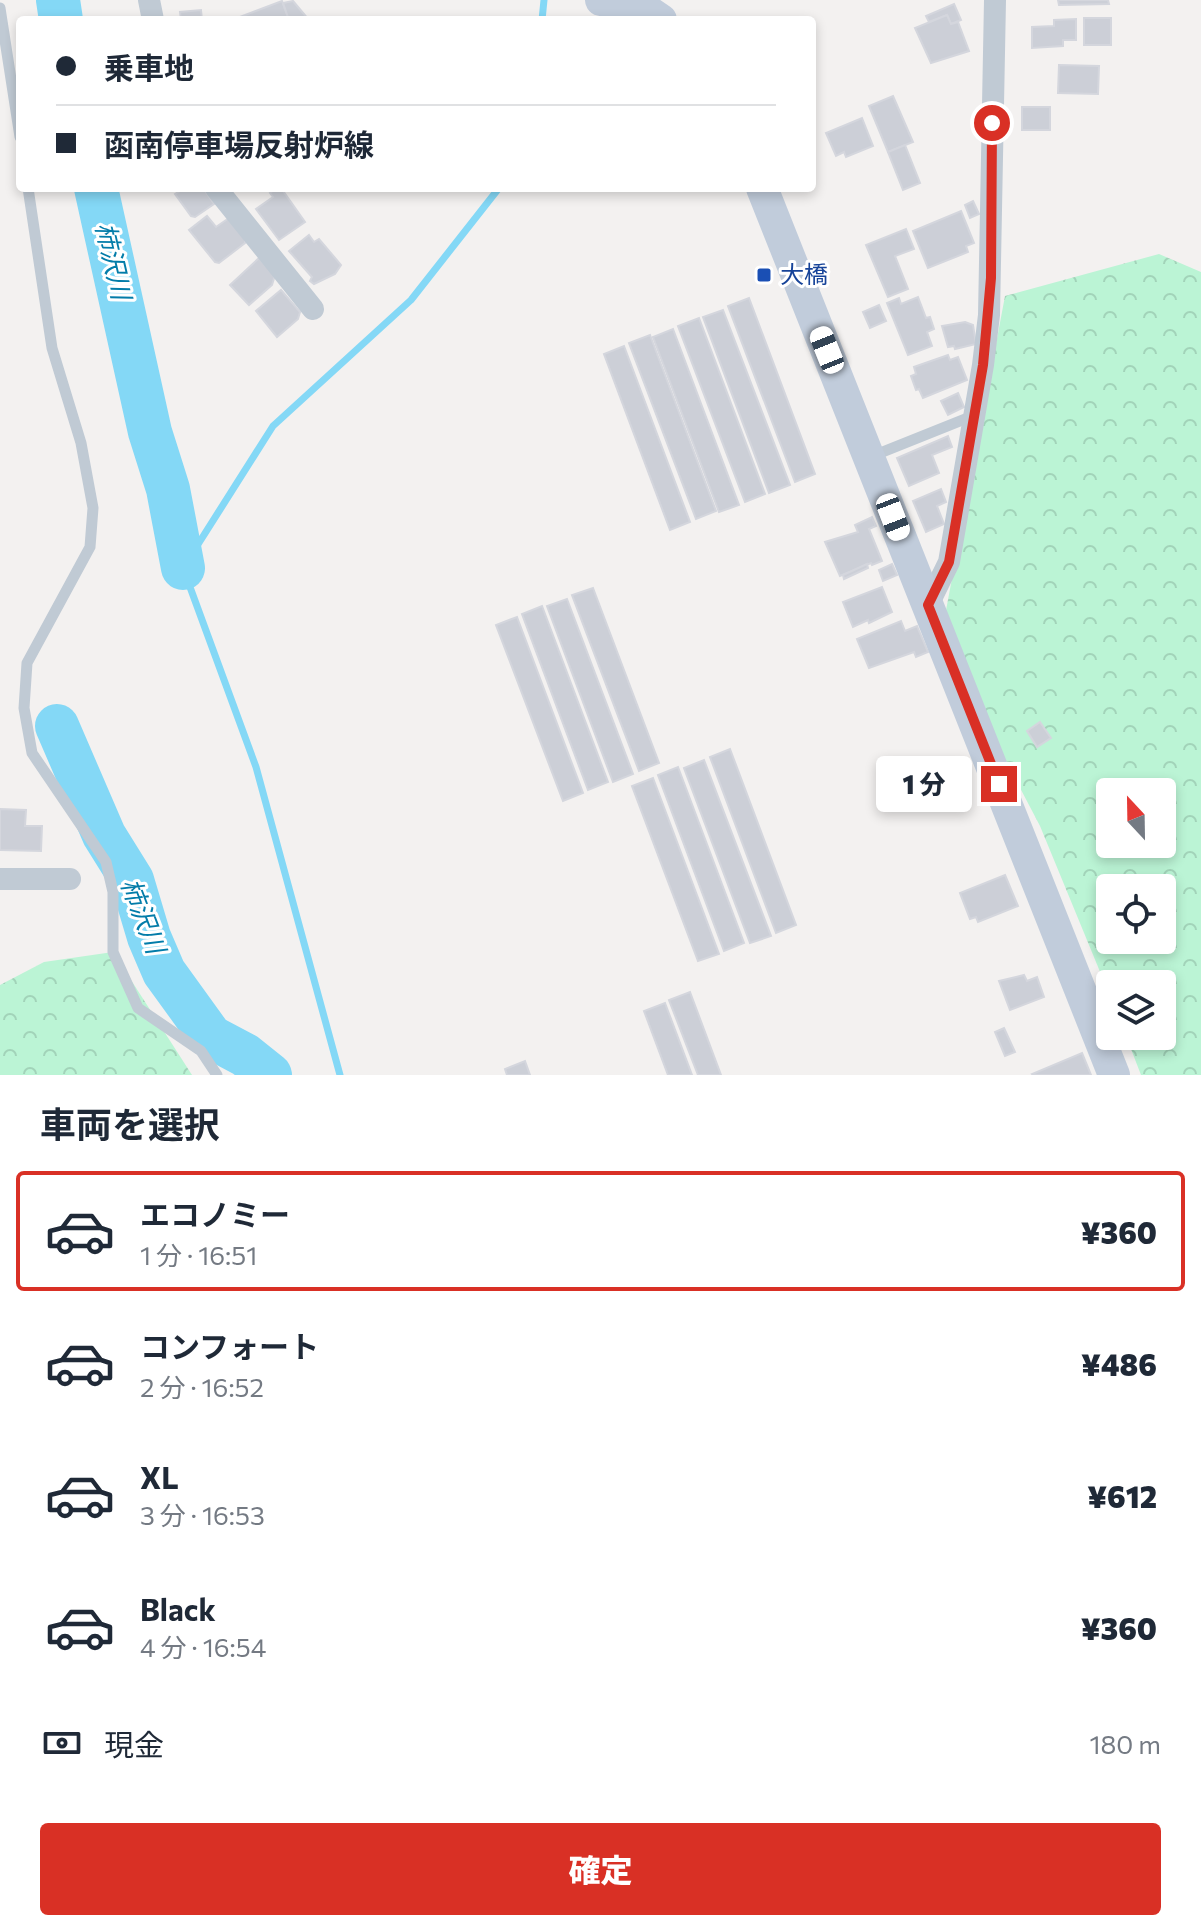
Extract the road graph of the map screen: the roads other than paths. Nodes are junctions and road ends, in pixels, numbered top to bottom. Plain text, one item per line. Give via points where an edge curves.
1 (601, 0) edge
2 (995, 0) edge
3 (0, 8) edge
4 (654, 10) edge
5 (16, 111) edge
6 (29, 192) edge
7 (219, 192) edge
8 (764, 192) edge
9 (313, 309) dead end
10 (975, 415) junction
11 (870, 458) junction
12 (928, 605) junction
13 (0, 879) edge
14 (70, 879) dead end
15 (217, 1075) edge
16 (1114, 1075) edge

1 - 4 main road
2 - 10 street via 991,278
3 - 5 lane
6 - 15 lane via 52,348 81,443 93,508 90,547 27,663 24,708 32,753 106,862 113,892 113,952 138,1008 201,1051
7 - 9 street
8 - 11 main road
10 - 11 lane
10 - 12 street via 949,562
11 - 12 main road
12 - 16 main road
13 - 14 street

